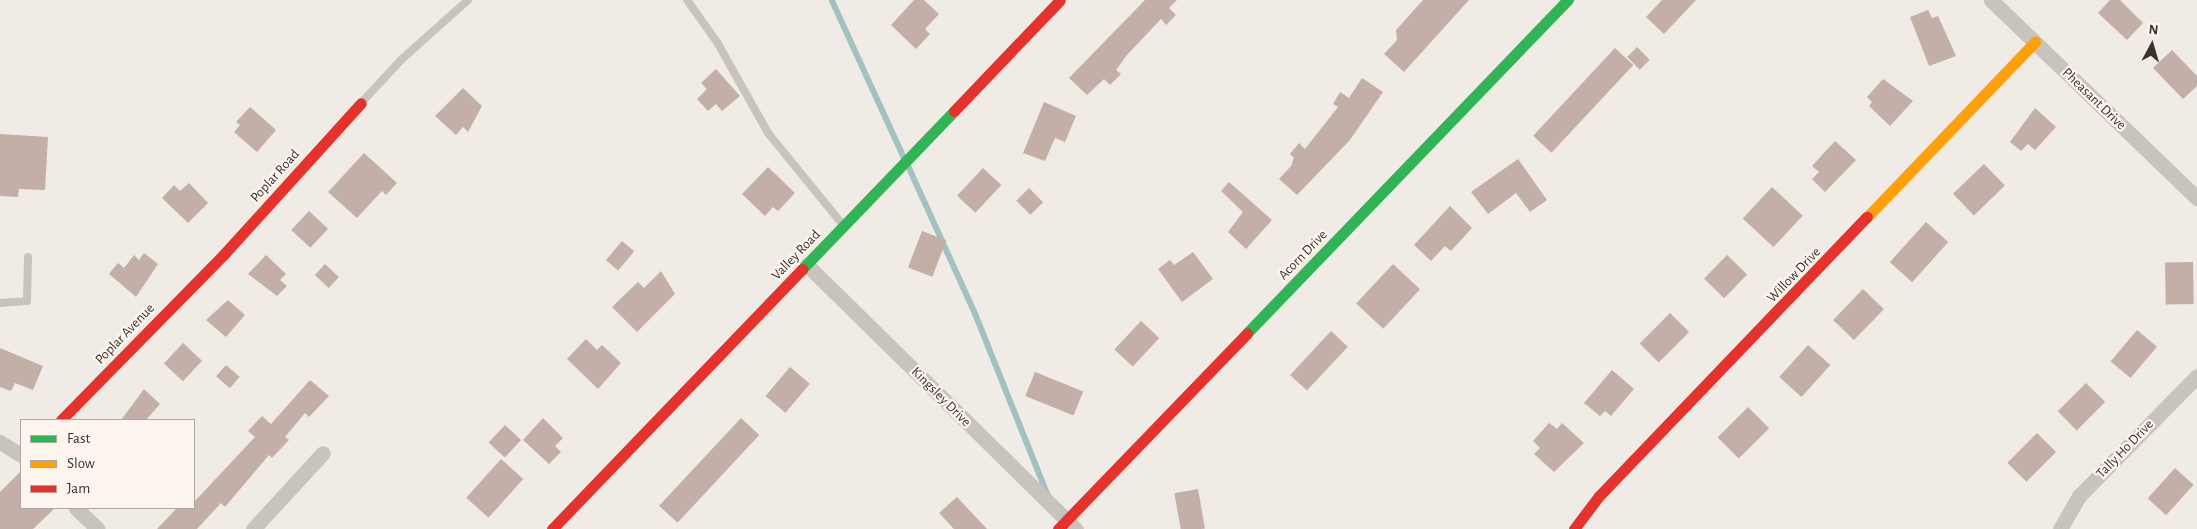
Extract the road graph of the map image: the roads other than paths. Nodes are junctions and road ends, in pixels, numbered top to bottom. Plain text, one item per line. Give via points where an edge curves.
1 (468, 0) edge
2 (687, 0) edge
3 (1060, 0) edge
4 (1568, 0) edge
5 (1991, 0) edge
6 (2034, 42) junction
7 (361, 104) joint
8 (2197, 198) edge
9 (844, 226) junction
10 (28, 257) dead end
11 (807, 265) junction
12 (210, 268) joint
13 (0, 303) edge
14 (2197, 376) edge
15 (62, 419) edge
16 (0, 442) edge
17 (323, 453) dead end
18 (20, 454) edge
19 (77, 509) edge
20 (1067, 526) edge
21 (98, 529) edge
22 (252, 529) edge
23 (552, 529) edge
24 (1574, 529) edge
25 (2060, 529) edge

1 - 7 lane via 402,59
2 - 9 lane via 717,42 768,133
3 - 9 street, Valley Road
4 - 20 street, Acorn Drive
5 - 6 street, Pheasant Drive
6 - 8 street, Pheasant Drive
6 - 24 street, Willow Drive via 1598,496
7 - 12 street, Poplar Road
9 - 11 street, Valley Road
10 - 13 lane via 27,301
11 - 20 street, Kingsley Drive
11 - 23 street, Valley Road
12 - 15 street, Poplar Avenue
14 - 25 street, Tally Ho Drive via 2079,496
16 - 18 street
17 - 22 street
19 - 21 street

